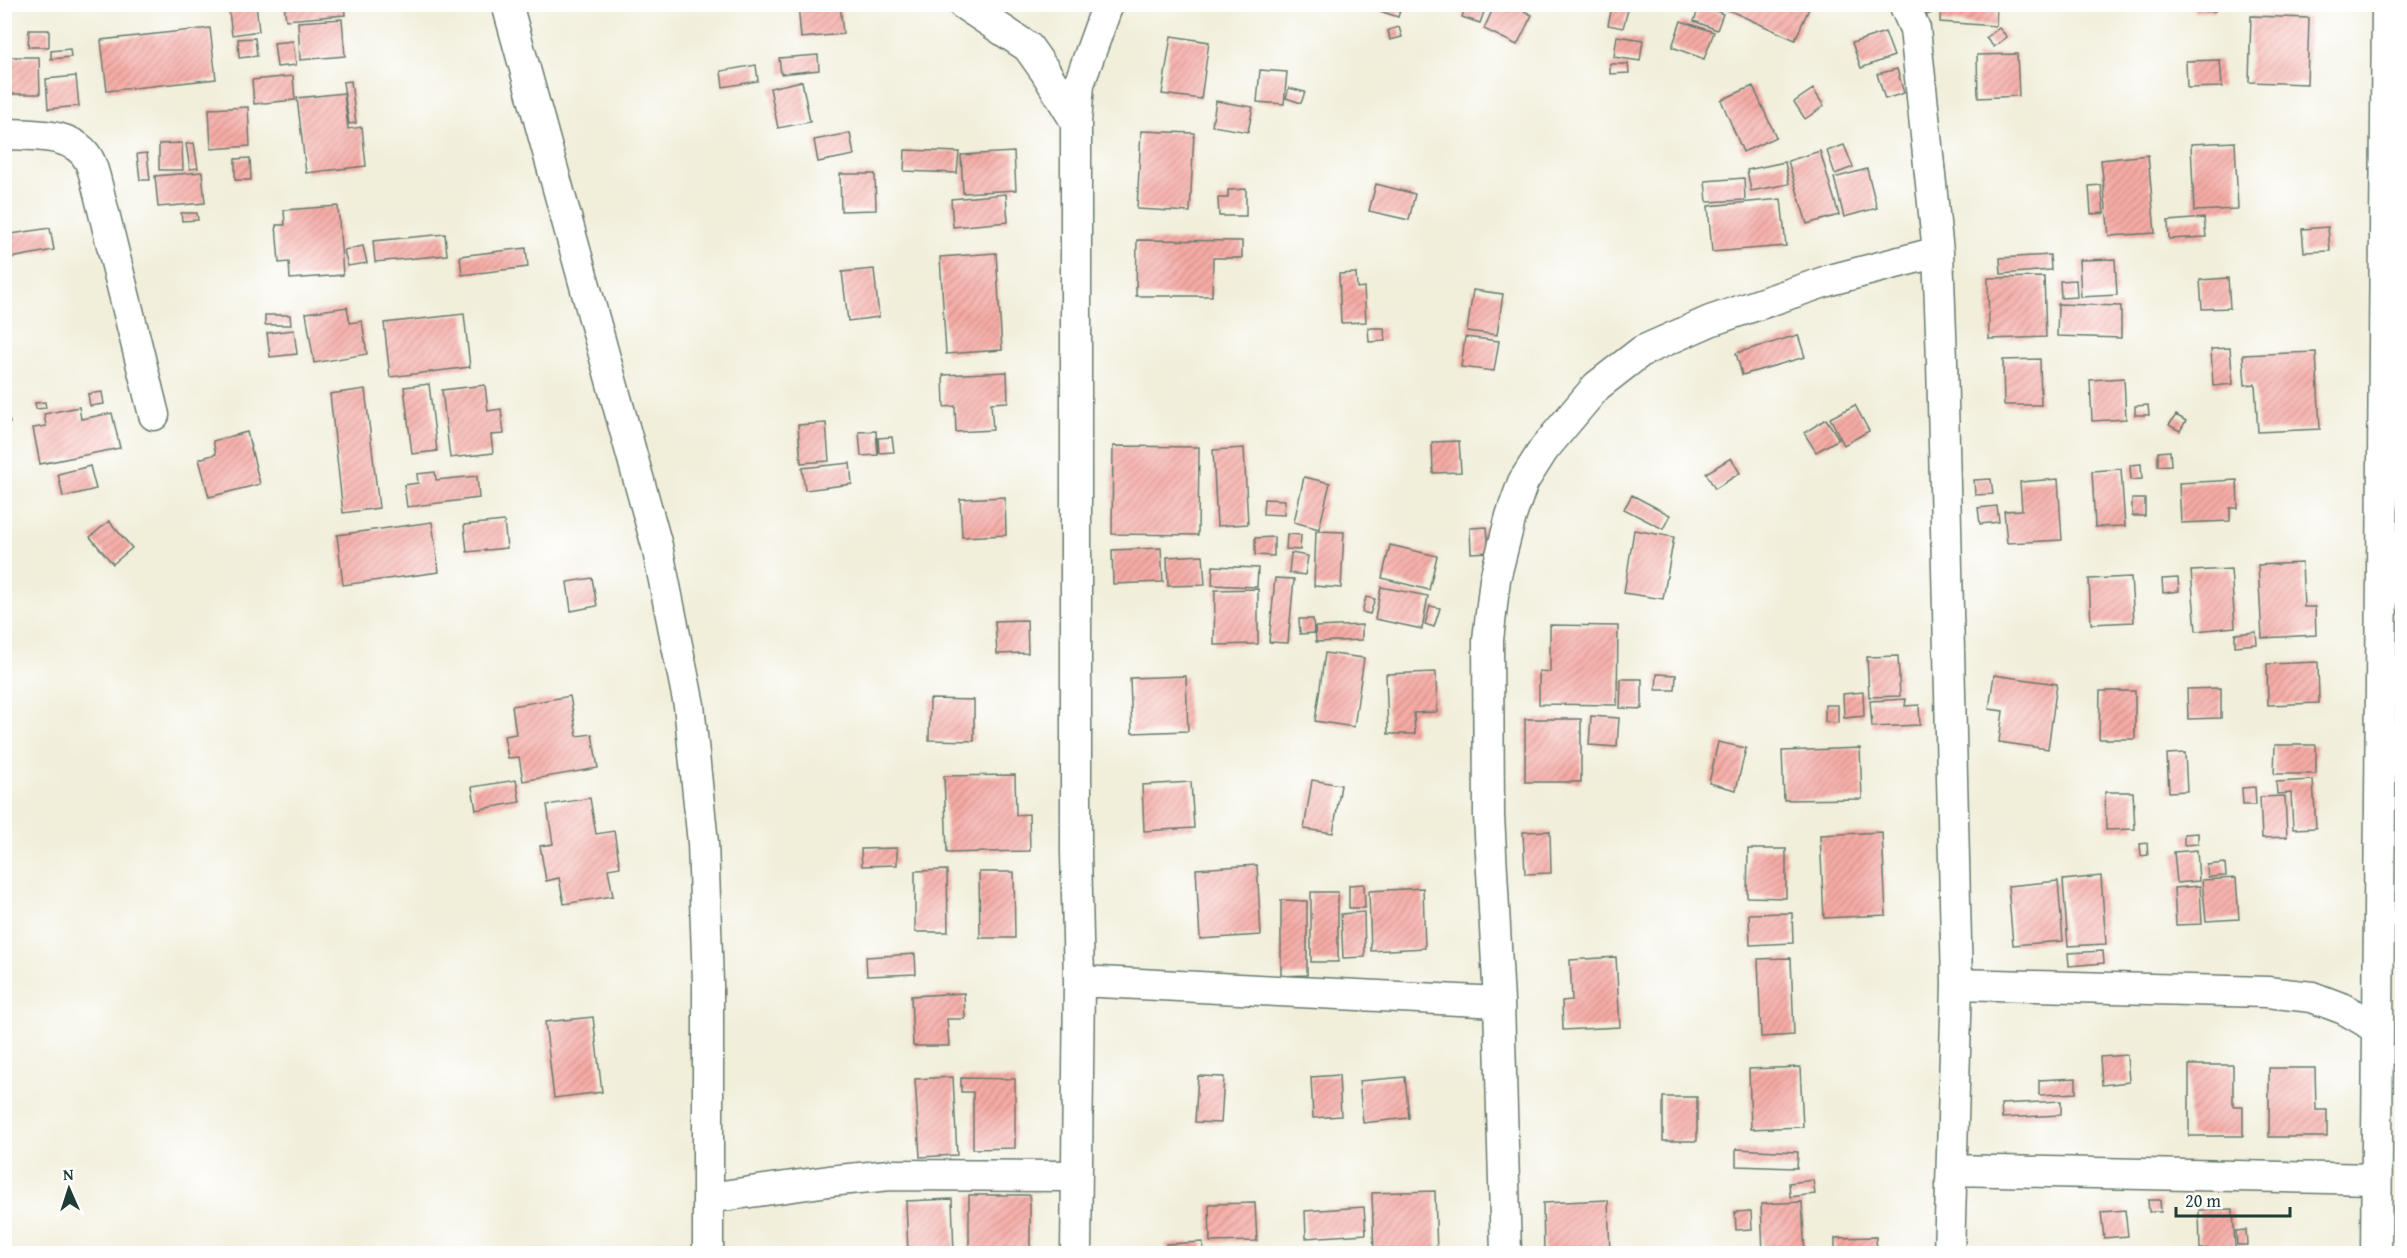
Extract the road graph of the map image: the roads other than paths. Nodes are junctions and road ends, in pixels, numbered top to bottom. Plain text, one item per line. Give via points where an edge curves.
1 (507, 4) edge
2 (963, 4) edge
3 (1108, 4) edge
4 (1904, 4) edge
5 (2387, 4) edge
6 (1076, 122) junction
7 (4, 134) edge
8 (1938, 252) junction
9 (154, 415) dead end
10 (1079, 981) junction
11 (1957, 984) junction
12 (1499, 1002) junction
13 (2377, 1028) junction
14 (1952, 1170) junction
15 (1077, 1176) junction
16 (2376, 1179) junction
17 (708, 1198) junction
18 (708, 1254) edge
19 (1076, 1254) edge
20 (1506, 1254) edge
21 (1949, 1254) edge
22 (2376, 1254) edge

1 - 17 street via 657,546 688,705 703,843 708,983
2 - 6 street via 1028,47
3 - 6 street via 1079,84
4 - 8 street via 1915,29
5 - 13 street
6 - 10 street
7 - 9 street via 58,138 76,145 89,160
8 - 11 street
8 - 12 street via 1830,280 1710,321 1642,351 1597,386 1544,449 1523,482 1495,579 1488,640 1489,816
10 - 12 street
10 - 15 street
11 - 13 street via 2267,992 2312,997
11 - 14 street
12 - 20 street
13 - 16 street
14 - 16 street
14 - 21 street
15 - 17 street via 890,1175
15 - 19 street
16 - 22 street
17 - 18 street

